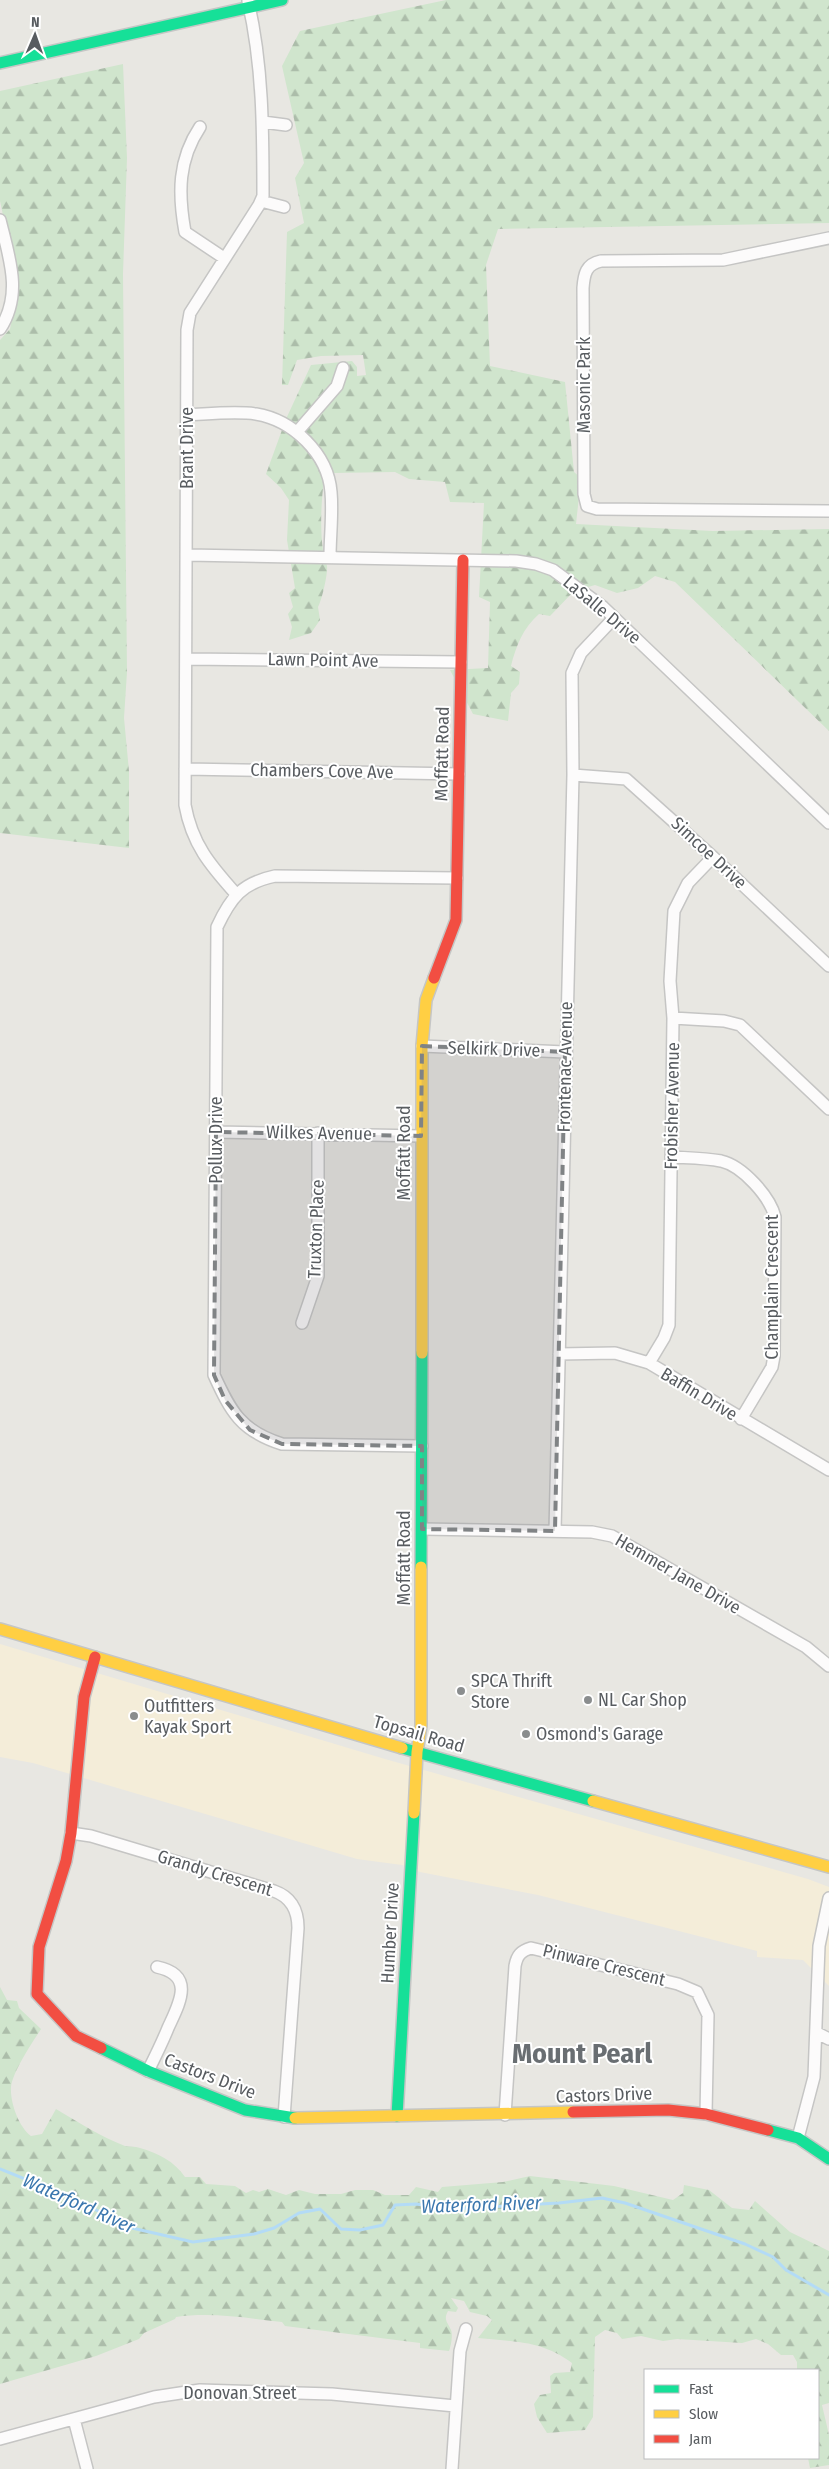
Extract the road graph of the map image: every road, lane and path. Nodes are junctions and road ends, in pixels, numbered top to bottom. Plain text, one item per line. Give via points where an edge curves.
1 (282, 0) edge
2 (249, 4) edge
3 (0, 63) edge
4 (263, 122) junction
5 (286, 125) dead end
6 (200, 127) dead end
7 (261, 201) junction
8 (284, 207) dead end
9 (0, 220) edge
10 (829, 238) edge
11 (224, 258) junction
12 (0, 329) edge
13 (343, 368) dead end
14 (187, 415) junction
15 (297, 432) junction
16 (829, 511) edge
17 (186, 555) junction
18 (330, 557) junction
19 (463, 560) junction
20 (614, 618) junction
21 (186, 659) junction
22 (461, 662) junction
23 (185, 769) junction
24 (459, 774) junction
25 (573, 776) junction
26 (829, 824) edge
27 (713, 857) junction
28 (457, 878) junction
29 (236, 894) junction
30 (829, 966) edge
31 (673, 1018) junction
32 (422, 1046) junction
33 (565, 1052) junction
34 (829, 1109) edge
35 (216, 1132) junction
36 (318, 1133) junction
37 (421, 1136) junction
38 (671, 1157) junction
39 (302, 1322) dead end
40 (559, 1354) junction
41 (649, 1363) junction
42 (742, 1419) junction
43 (422, 1446) junction
44 (829, 1470) edge
45 (422, 1529) junction
46 (555, 1531) junction
47 (0, 1629) edge
48 (95, 1657) junction
49 (829, 1666) edge
50 (417, 1752) junction
51 (71, 1833) junction
52 (829, 1868) edge
53 (829, 1898) edge
54 (157, 1967) dead end
55 (817, 2033) junction
56 (829, 2039) edge
57 (148, 2071) junction
58 (706, 2114) junction
59 (505, 2115) junction
60 (397, 2116) junction
61 (284, 2117) junction
62 (798, 2138) junction
63 (829, 2159) edge
64 (466, 2329) dead end
65 (455, 2406) junction
66 (74, 2419) junction
67 (0, 2439) edge
68 (87, 2469) edge
69 (452, 2469) edge

1 - 2 street
2 - 3 street
2 - 4 street
4 - 5 street
4 - 7 street
6 - 11 street via 188,145 182,166 185,232
7 - 8 street
7 - 11 street, Brant Drive
9 - 12 street via 14,290 11,307
10 - 16 street, Masonic Park via 723,260 596,262 584,273 583,307 584,494 587,506 598,509
11 - 14 street, Brant Drive via 190,312
13 - 15 street via 337,386
14 - 15 street via 256,414
14 - 17 street, Brant Drive
15 - 18 street via 314,450 325,470 331,491
17 - 18 street, LaSalle Drive
17 - 21 street, Brant Drive
18 - 19 street, LaSalle Drive
19 - 20 street, LaSalle Drive via 516,561 553,570
19 - 22 street, Moffatt Road
20 - 25 street, Frontenac Avenue via 581,653 572,673
20 - 26 street, LaSalle Drive
21 - 22 street, Lawn Point Ave
21 - 23 street, Brant Drive
22 - 24 street, Moffatt Road
23 - 24 street, Chambers Cove Ave
23 - 29 street, Brant Drive via 189,827 209,864
24 - 28 street, Moffatt Road
25 - 27 street, Simcoe Drive via 626,779
25 - 33 street, Frontenac Avenue
27 - 30 street, Simcoe Drive
27 - 31 street, Frobisher Avenue via 688,883 674,911 670,981
28 - 29 street, Pollux Drive via 275,876 257,880
28 - 32 street, Moffatt Road via 455,927 426,1000
29 - 35 street, Pollux Drive via 217,927
31 - 34 street via 740,1025
31 - 38 street, Frobisher Avenue
32 - 33 street, Selkirk Drive
32 - 37 street, Moffatt Road
33 - 40 street, Frontenac Avenue
35 - 36 street, Wilkes Avenue
35 - 43 street, Pollux Drive via 214,1375 237,1419 250,1430 282,1444
36 - 37 street, Wilkes Avenue
36 - 39 street, Truxton Place via 318,1276
37 - 43 street, Moffatt Road
38 - 41 street, Frobisher Avenue via 669,1325
38 - 42 street, Champlain Crescent via 723,1161 736,1168 773,1206 774,1356 772,1366
40 - 41 street, Baffin Drive via 615,1353
40 - 46 street, Frontenac Avenue
41 - 42 street, Baffin Drive
42 - 44 street, Baffin Drive
43 - 45 street, Moffatt Road
45 - 46 street, Hemmer Jane Drive
45 - 50 street, Moffatt Road
46 - 49 street, Hemmer Jane Drive via 598,1532 612,1536 806,1648
47 - 48 street, Topsail Road
48 - 50 street, Topsail Road
48 - 51 street, Castors Drive via 84,1697
50 - 52 street, Topsail Road
50 - 60 street, Humber Drive
51 - 57 street, Castors Drive via 66,1861 39,1947 37,1994 76,2036
51 - 61 street, Grandy Crescent via 91,1836 274,1891 291,1902 297,1914 298,1928
53 - 55 street via 819,1946
54 - 57 street via 178,1978 182,1996
55 - 56 street
55 - 62 street via 814,2077
57 - 61 street, Castors Drive via 245,2110
58 - 59 street, Castors Drive via 668,2110
58 - 59 street, Pinware Crescent via 708,2015 697,1992 678,1984 531,1948 522,1950 516,1958
58 - 62 street, Castors Drive
59 - 60 street, Castors Drive
60 - 61 street, Castors Drive
62 - 63 street, Castors Drive
64 - 65 street via 460,2351
65 - 66 street, Donovan Street via 332,2394 212,2390 154,2397
65 - 69 street
66 - 67 street, Donovan Street
66 - 68 street

